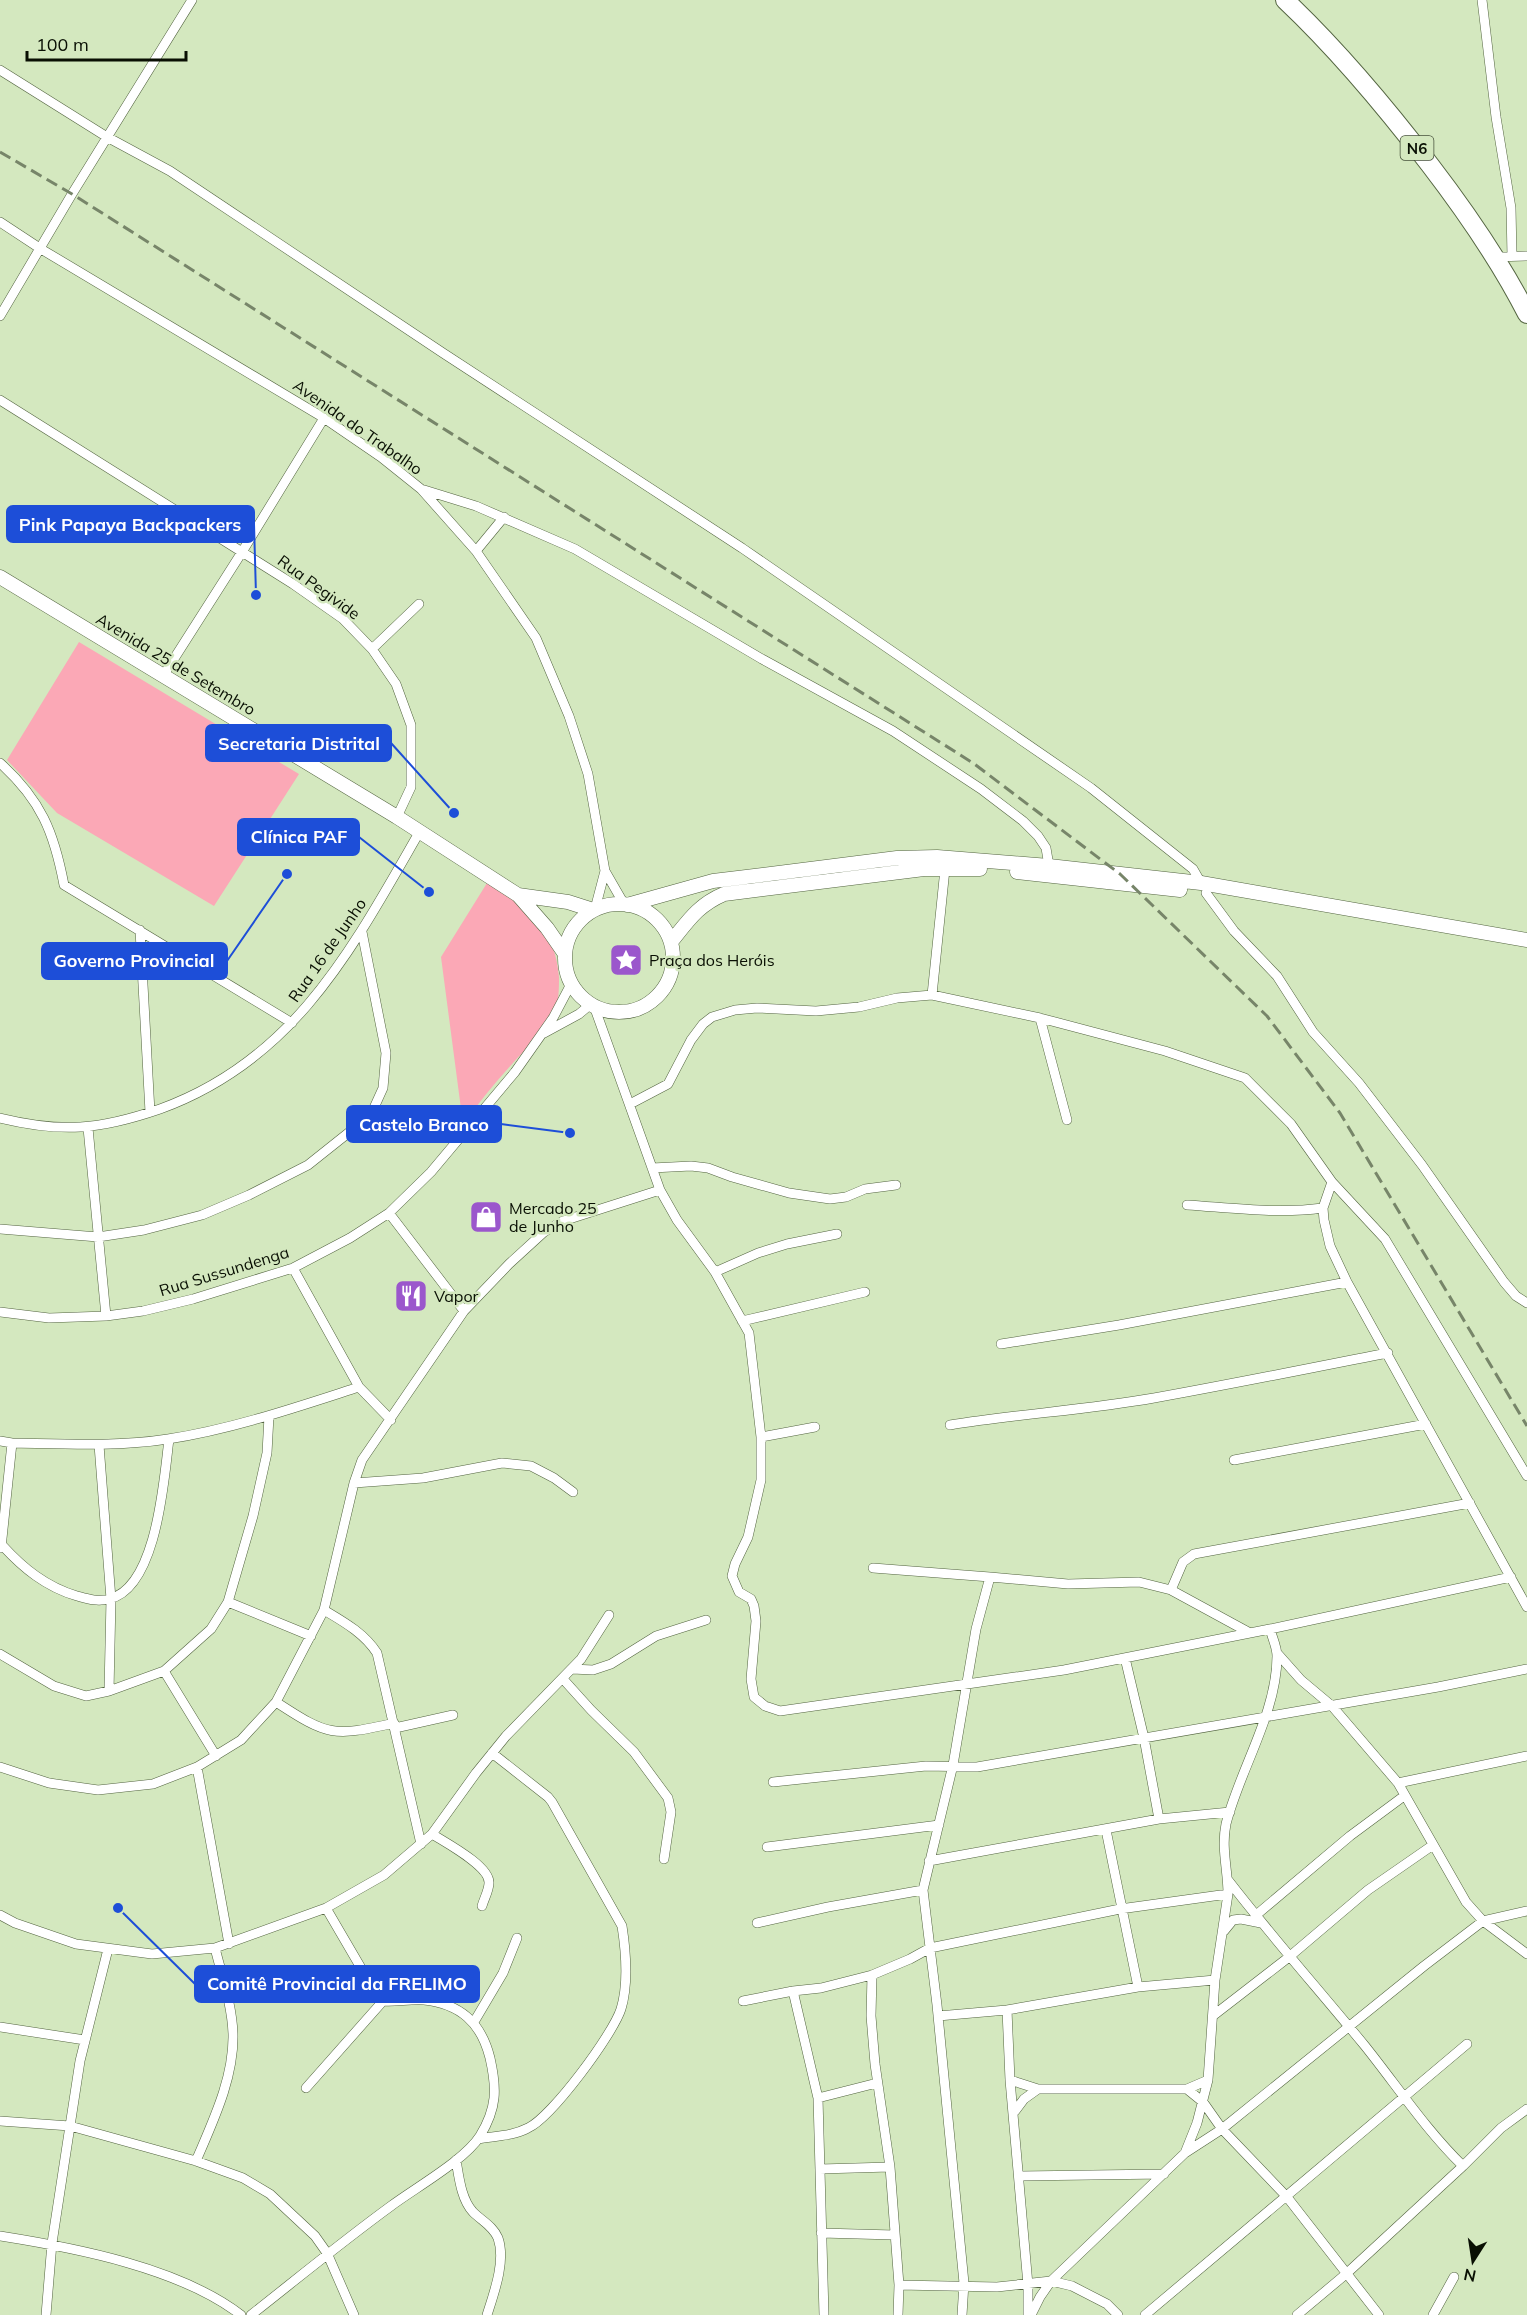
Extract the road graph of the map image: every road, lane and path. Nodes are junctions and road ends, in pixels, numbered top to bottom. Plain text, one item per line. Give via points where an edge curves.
1 (192, 0) edge
2 (1285, 0) edge
3 (1482, 0) edge
4 (0, 70) edge
5 (107, 137) junction
6 (0, 222) edge
7 (41, 249) junction
8 (1504, 256) junction
9 (1527, 256) edge
10 (1527, 314) edge
11 (0, 316) edge
12 (0, 400) edge
13 (324, 418) junction
14 (421, 489) junction
15 (504, 517) junction
16 (476, 551) junction
17 (242, 552) junction
18 (0, 577) edge
19 (419, 604) dead end
20 (372, 649) junction
21 (163, 675) junction
22 (0, 763) edge
23 (397, 817) junction
24 (420, 831) junction
25 (1049, 866) junction
26 (945, 869) junction
27 (605, 871) junction
28 (1203, 888) junction
29 (518, 895) junction
30 (626, 904) junction
31 (594, 910) junction
32 (140, 930) junction
33 (362, 932) junction
34 (1527, 940) edge
35 (671, 942) junction
36 (565, 954) junction
37 (571, 984) junction
38 (932, 995) junction
39 (592, 1005) junction
40 (1040, 1018) junction
41 (292, 1023) junction
42 (542, 1034) junction
43 (630, 1104) junction
44 (150, 1112) junction
45 (0, 1118) edge
46 (1067, 1120) dead end
47 (88, 1128) junction
48 (652, 1168) junction
49 (1332, 1182) junction
50 (896, 1185) dead end
51 (660, 1190) junction
52 (1187, 1205) dead end
53 (1323, 1208) junction
54 (389, 1213) junction
55 (0, 1229) edge
56 (837, 1234) dead end
57 (99, 1237) junction
58 (293, 1268) junction
59 (715, 1272) junction
60 (1347, 1282) junction
61 (865, 1292) dead end
62 (1527, 1303) edge
63 (464, 1311) junction
64 (0, 1312) edge
65 (106, 1316) junction
66 (741, 1320) junction
67 (1001, 1344) dead end
68 (1388, 1353) junction
69 (359, 1387) junction
70 (269, 1416) junction
71 (391, 1420) junction
72 (1426, 1424) junction
73 (950, 1425) dead end
74 (815, 1427) dead end
75 (762, 1437) junction
76 (169, 1439) junction
77 (0, 1441) edge
78 (12, 1443) junction
79 (99, 1445) junction
80 (1234, 1460) dead end
81 (1527, 1476) edge
82 (354, 1483) junction
83 (573, 1492) dead end
84 (1470, 1503) junction
85 (1, 1548) edge
86 (873, 1568) dead end
87 (990, 1577) junction
88 (1511, 1577) junction
89 (1171, 1590) junction
90 (111, 1599) junction
91 (228, 1602) junction
92 (1527, 1607) edge
93 (324, 1610) junction
94 (609, 1615) dead end
95 (706, 1620) dead end
96 (1270, 1629) junction
97 (1250, 1633) junction
98 (311, 1636) junction
99 (1277, 1653) junction
100 (0, 1654) edge
101 (1125, 1658) junction
102 (572, 1669) junction
103 (1527, 1669) edge
104 (164, 1671) junction
105 (563, 1679) junction
106 (967, 1682) junction
107 (109, 1691) junction
108 (276, 1702) junction
109 (1332, 1706) junction
110 (453, 1715) dead end
111 (1263, 1718) junction
112 (394, 1725) junction
113 (1144, 1738) junction
114 (492, 1754) junction
115 (216, 1756) junction
116 (1527, 1756) edge
117 (953, 1765) junction
118 (0, 1767) edge
119 (197, 1767) junction
120 (773, 1782) dead end
121 (1398, 1783) junction
122 (1404, 1796) junction
123 (1230, 1812) junction
124 (1159, 1819) junction
125 (939, 1825) junction
126 (1106, 1830) junction
127 (432, 1834) junction
128 (421, 1844) junction
129 (1433, 1845) junction
130 (767, 1847) dead end
131 (664, 1859) dead end
132 (929, 1861) junction
133 (1228, 1880) junction
134 (922, 1890) junction
135 (1228, 1894) junction
136 (482, 1906) dead end
137 (326, 1908) junction
138 (1120, 1909) junction
139 (1527, 1911) edge
140 (0, 1915) edge
141 (1258, 1919) junction
142 (1483, 1921) junction
143 (757, 1923) dead end
144 (1222, 1936) junction
145 (517, 1938) dead end
146 (229, 1944) junction
147 (215, 1948) junction
148 (930, 1948) junction
149 (108, 1949) junction
150 (1527, 1954) edge
151 (1289, 1957) junction
152 (872, 1976) junction
153 (1215, 1980) junction
154 (1138, 1987) junction
155 (793, 1991) junction
156 (383, 2001) junction
157 (742, 2001) dead end
158 (1007, 2010) junction
159 (1214, 2015) junction
160 (938, 2016) junction
161 (474, 2022) junction
162 (0, 2027) edge
163 (1349, 2027) junction
164 (85, 2040) junction
165 (1467, 2044) dead end
166 (1010, 2080) junction
167 (1208, 2080) junction
168 (877, 2083) junction
169 (306, 2088) dead end
170 (1038, 2089) junction
171 (1187, 2089) junction
172 (1405, 2096) junction
173 (818, 2097) junction
174 (1203, 2102) junction
175 (1527, 2109) edge
176 (1015, 2110) junction
177 (0, 2121) edge
178 (70, 2126) junction
179 (1222, 2129) junction
180 (478, 2139) junction
181 (1185, 2153) junction
182 (456, 2160) junction
183 (196, 2161) junction
184 (1463, 2166) junction
185 (890, 2167) junction
186 (820, 2169) junction
187 (1164, 2174) junction
188 (1020, 2176) junction
189 (1287, 2197) junction
190 (820, 2233) junction
191 (894, 2235) junction
192 (0, 2236) edge
193 (52, 2243) junction
194 (327, 2253) junction
195 (1346, 2274) junction
196 (1454, 2277) dead end
197 (1051, 2281) junction
198 (1028, 2284) junction
199 (899, 2285) junction
200 (964, 2287) junction
201 (46, 2315) edge
202 (241, 2315) edge
203 (251, 2315) edge
204 (354, 2315) edge
205 (487, 2315) edge
206 (824, 2315) edge
207 (898, 2315) edge
208 (962, 2315) edge
209 (1030, 2315) edge
210 (1118, 2315) edge
211 (1145, 2315) edge
212 (1297, 2315) edge
213 (1379, 2315) edge
214 (1433, 2315) edge

1 - 5 street
2 - 8 highway, N6 via 1339,52
3 - 8 street via 1511,208
4 - 5 street
5 - 7 street
5 - 28 street via 170,171 742,548 1091,788 1193,869
6 - 7 street, Avenida do Trabalho
7 - 11 street
7 - 13 street, Avenida do Trabalho
8 - 9 street
8 - 10 highway, N6
12 - 17 street, Rua Pegivide
13 - 14 street, Avenida do Trabalho
13 - 17 street
14 - 15 street
14 - 16 street, Avenida do Trabalho
15 - 16 street
15 - 25 street via 575,549 893,731 1023,821 1046,848
16 - 27 street, Avenida do Trabalho via 536,638 569,716 588,774
17 - 20 street, Rua Pegivide via 343,619
17 - 21 street
18 - 21 street, Avenida 25 de Setembro
19 - 20 street
20 - 23 street, Rua Pegivide via 396,684 411,725 411,787
21 - 23 street, Avenida 25 de Setembro
22 - 32 street via 46,820 64,885
23 - 24 street, Avenida 25 de Setembro
24 - 29 street, Avenida 25 de Setembro
24 - 33 street, Rua 16 de Junho
25 - 28 street
25 - 30 street via 937,857 897,858 713,881
26 - 28 street
26 - 35 street via 724,894 698,908
26 - 38 street
27 - 30 street, Avenida do Trabalho
27 - 31 street, Avenida do Trabalho
28 - 34 street via 1263,894
28 - 62 street via 1234,931 1276,976 1313,1032 1359,1083 1504,1282
29 - 31 street, Avenida 25 de Setembro
29 - 36 street, Avenida 25 de Setembro
30 - 31 street
30 - 35 street via 650,914 663,926
31 - 36 street via 579,921
32 - 41 street
32 - 44 street
33 - 41 street, Rua 16 de Junho
33 - 57 street via 386,1053 383,1088 374,1110 308,1165 249,1195 202,1215
35 - 39 street via 669,978 646,1005 629,1011
36 - 37 street
37 - 39 street
37 - 42 street, Rua Sussundenga
38 - 40 street
38 - 43 street via 816,1011 735,1010 712,1017 691,1040 668,1084
39 - 42 street, Rua Sussundenga
39 - 43 street
40 - 46 street
40 - 49 street via 1165,1051 1245,1078 1291,1124
41 - 44 street, Rua 16 de Junho via 229,1076
42 - 54 street, Rua Sussundenga via 509,1080 439,1162
43 - 48 street
44 - 47 street, Rua 16 de Junho
45 - 47 street, Rua 16 de Junho via 32,1125
47 - 57 street
48 - 50 street via 708,1168 789,1192 830,1199
48 - 51 street
49 - 53 street
49 - 81 street via 1385,1239
51 - 59 street
51 - 63 street via 563,1221 544,1232
52 - 53 street via 1275,1212
53 - 60 street via 1329,1246
54 - 58 street, Rua Sussundenga
54 - 63 street
55 - 57 street
56 - 59 street via 780,1246
57 - 65 street
58 - 65 street, Rua Sussundenga via 193,1299
58 - 69 street
59 - 66 street
60 - 67 street
60 - 68 street
61 - 66 street
63 - 71 street
64 - 65 street, Rua Sussundenga via 49,1318
66 - 75 street via 748,1333
68 - 72 street
68 - 73 street via 1154,1398
69 - 70 street
69 - 71 street
70 - 76 street
70 - 91 street via 267,1453
71 - 82 street via 362,1460
72 - 80 street
72 - 84 street
74 - 75 street
75 - 106 street via 757,1503 732,1576 739,1592 751,1599 754,1606 754,1696 765,1706 780,1711
76 - 79 street
76 - 90 street via 161,1504 148,1555 133,1583
77 - 78 street
78 - 79 street
78 - 85 street
79 - 90 street
82 - 83 street via 423,1478 502,1463 531,1466
82 - 93 street
84 - 88 street
84 - 89 street via 1194,1554 1183,1562
85 - 90 street via 60,1591 94,1600
86 - 87 street
87 - 89 street via 1068,1584 1139,1582
87 - 106 street
88 - 92 street
88 - 96 street
89 - 97 street
90 - 107 street
91 - 98 street
91 - 104 street via 211,1629
93 - 98 street
93 - 112 street via 363,1636 377,1653
94 - 102 street
95 - 102 street via 656,1636 611,1664 593,1670
96 - 97 street
96 - 99 street
97 - 101 street
98 - 108 street
99 - 109 street
99 - 111 street via 1272,1696
100 - 107 street via 54,1686 86,1696
101 - 106 street
101 - 113 street
102 - 105 street
103 - 109 street
104 - 107 street
104 - 115 street
105 - 114 street
105 - 131 street via 634,1752 668,1798 671,1812
106 - 117 street
108 - 112 street via 325,1730 355,1731
108 - 115 street via 241,1740
109 - 111 street
109 - 121 street
110 - 112 street
111 - 113 street
111 - 123 street
112 - 128 street
113 - 117 street via 977,1767
113 - 124 street
114 - 127 street
114 - 180 street via 552,1802 622,1926 625,1979 621,2011 564,2096 529,2128
115 - 119 street
116 - 121 street
117 - 120 street
117 - 125 street
118 - 119 street via 49,1783 98,1790 153,1784
119 - 146 street
121 - 122 street
122 - 129 street
122 - 141 street via 1350,1836
123 - 124 street
123 - 133 street via 1223,1852
124 - 126 street
125 - 130 street
125 - 132 street
126 - 132 street
126 - 138 street
127 - 128 street
127 - 136 street via 488,1875 490,1884
128 - 137 street via 384,1875
129 - 142 street via 1466,1902
129 - 151 street via 1368,1890
132 - 134 street
133 - 135 street
133 - 141 street
134 - 143 street
134 - 148 street
135 - 138 street
135 - 144 street
137 - 146 street
137 - 156 street
138 - 148 street
138 - 154 street
139 - 142 street
140 - 149 street via 76,1944
141 - 144 street via 1233,1920
141 - 151 street
142 - 150 street
142 - 163 street
144 - 153 street
145 - 161 street via 503,1973
146 - 147 street
147 - 149 street via 152,1954
147 - 183 street via 233,2033 231,2064
148 - 152 street
148 - 160 street
149 - 164 street
151 - 159 street
151 - 163 street
152 - 155 street
152 - 168 street
153 - 154 street
153 - 159 street
154 - 158 street
155 - 157 street
155 - 173 street
156 - 161 street via 423,2000 448,2005
156 - 169 street
158 - 160 street
158 - 166 street
159 - 167 street
160 - 200 street
161 - 180 street via 488,2052 495,2082 489,2119
162 - 164 street
163 - 172 street
163 - 179 street
164 - 178 street
165 - 172 street
166 - 170 street
166 - 176 street
167 - 171 street
167 - 174 street
168 - 173 street
168 - 185 street
170 - 171 street
170 - 176 street
171 - 174 street
172 - 184 street via 1439,2143
172 - 189 street
173 - 186 street
174 - 179 street
174 - 181 street
175 - 184 street via 1501,2128
176 - 188 street
177 - 178 street
178 - 183 street
178 - 193 street
179 - 181 street
179 - 189 street
180 - 182 street
181 - 187 street
182 - 194 street
182 - 205 street via 461,2188 471,2210 492,2228 498,2239 501,2258
183 - 194 street via 243,2178 270,2194 315,2235
184 - 195 street
185 - 186 street
185 - 191 street
186 - 190 street
187 - 188 street
187 - 197 street
188 - 198 street
189 - 195 street
189 - 211 street
190 - 191 street
190 - 206 street
191 - 199 street
192 - 193 street
193 - 201 street
193 - 202 street via 194,2286
194 - 203 street
194 - 204 street
195 - 212 street
195 - 213 street
196 - 214 street
197 - 198 street
197 - 209 street
197 - 210 street via 1081,2290
198 - 200 street
198 - 209 street
199 - 200 street
199 - 207 street
200 - 208 street

